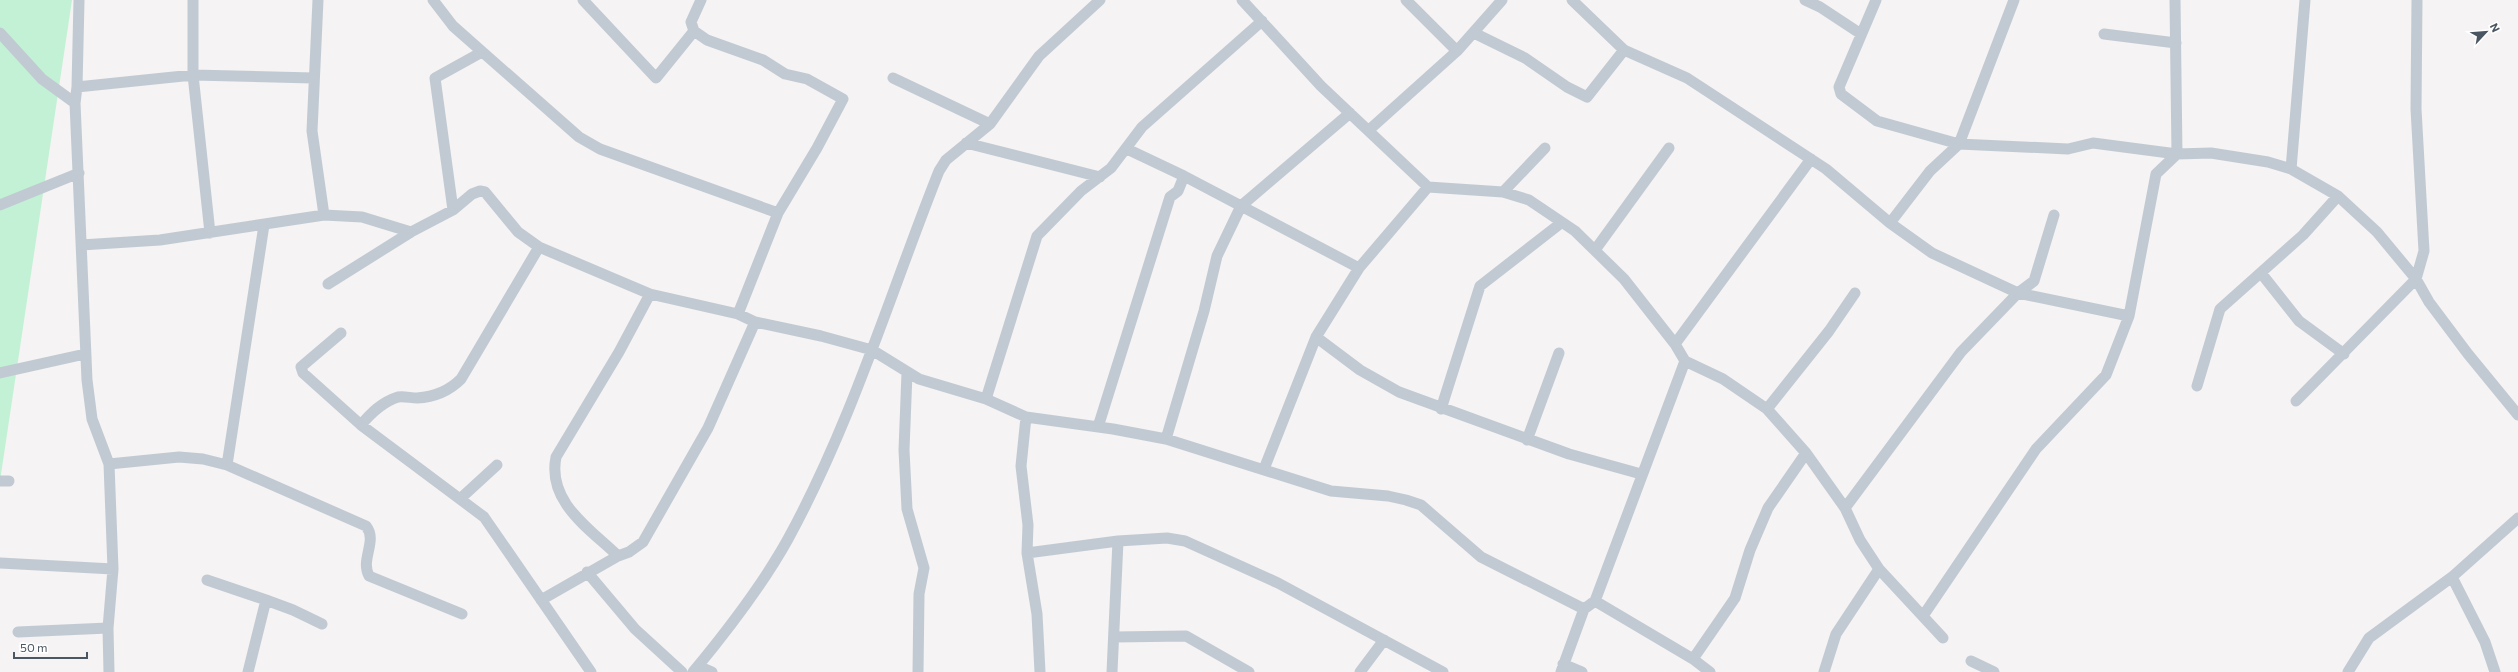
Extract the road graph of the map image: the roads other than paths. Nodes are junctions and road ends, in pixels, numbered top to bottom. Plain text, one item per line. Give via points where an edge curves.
1 (79, 0) edge
2 (193, 0) edge
3 (318, 0) edge
4 (433, 0) edge
5 (583, 0) edge
6 (701, 0) edge
7 (1100, 0) edge
8 (1242, 0) edge
9 (1406, 0) edge
10 (1502, 0) edge
11 (1572, 0) edge
12 (1805, 0) edge
13 (1876, 0) edge
14 (2014, 0) edge
15 (2175, 0) edge
16 (2305, 0) edge
17 (2417, 0) edge
18 (1262, 20) junction
19 (694, 31) junction
20 (0, 33) edge
21 (1474, 33) junction
22 (1861, 34) junction
23 (2104, 34) dead end
24 (2176, 43) junction
25 (1624, 50) junction
26 (1457, 51) junction
27 (482, 52) junction
28 (193, 75) junction
29 (313, 78) junction
30 (893, 78) dead end
31 (77, 87) junction
32 (75, 103) junction
33 (1350, 113) junction
34 (990, 124) junction
35 (1369, 130) junction
36 (966, 143) junction
37 (1959, 144) junction
38 (1545, 148) dead end
39 (1669, 148) dead end
40 (1127, 149) junction
41 (2177, 154) junction
42 (1811, 159) junction
43 (2291, 169) junction
44 (79, 173) junction
45 (1184, 176) junction
46 (1100, 178) junction
47 (1428, 187) junction
48 (1503, 192) junction
49 (2338, 196) junction
50 (0, 205) edge
51 (1241, 206) junction
52 (453, 210) junction
53 (778, 213) junction
54 (2054, 214) dead end
55 (324, 216) junction
56 (1561, 223) junction
57 (1890, 223) junction
58 (264, 226) junction
59 (411, 232) junction
60 (210, 233) junction
61 (81, 245) junction
62 (539, 247) junction
63 (1595, 250) junction
64 (1359, 268) junction
65 (2261, 273) junction
66 (2416, 279) junction
67 (328, 284) dead end
68 (1855, 293) dead end
69 (2018, 293) junction
70 (650, 294) junction
71 (738, 314) junction
72 (2129, 316) junction
73 (755, 322) junction
74 (341, 333) dead end
75 (1316, 337) junction
76 (1675, 344) junction
77 (872, 350) junction
78 (1560, 353) dead end
79 (84, 354) junction
80 (2344, 354) junction
81 (1685, 361) junction
82 (0, 373) edge
83 (907, 373) junction
84 (2197, 386) dead end
85 (986, 399) junction
86 (2296, 401) dead end
87 (1441, 409) junction
88 (1767, 409) junction
89 (2518, 415) edge
90 (1026, 417) junction
91 (361, 425) junction
92 (1098, 427) junction
93 (1166, 439) junction
94 (1527, 440) junction
95 (1806, 453) junction
96 (109, 464) junction
97 (227, 465) junction
98 (496, 466) dead end
99 (1264, 469) junction
100 (1641, 474) junction
101 (461, 498) junction
102 (1845, 508) junction
103 (2518, 518) edge
104 (1118, 541) junction
105 (1027, 553) junction
106 (618, 556) junction
107 (0, 563) edge
108 (113, 569) junction
109 (1879, 569) junction
110 (587, 572) junction
111 (2452, 577) junction
112 (207, 580) dead end
113 (266, 600) junction
114 (541, 600) junction
115 (1595, 601) junction
116 (1584, 609) junction
117 (462, 614) dead end
118 (1923, 616) junction
119 (322, 624) dead end
120 (108, 628) junction
121 (18, 632) dead end
122 (1114, 637) junction
123 (1943, 638) dead end
124 (1384, 640) junction
125 (1693, 658) junction
126 (1971, 661) dead end
127 (1562, 668) edge
128 (696, 669) edge
129 (110, 672) edge
130 (248, 672) edge
131 (591, 672) edge
132 (682, 672) edge
133 (712, 672) edge
134 (918, 672) edge
135 (1040, 672) edge
136 (1112, 672) edge
137 (1249, 672) edge
138 (1360, 672) edge
139 (1443, 672) edge
140 (1582, 672) edge
141 (1710, 672) edge
142 (1824, 672) edge
143 (1994, 672) edge
144 (2348, 672) edge
145 (2495, 672) edge

1 - 31 street
2 - 28 street
3 - 29 street
4 - 27 street via 453,26
5 - 19 street via 656,78
6 - 19 street via 692,22
7 - 34 street via 1040,56
8 - 18 street
9 - 26 street
10 - 21 street
11 - 25 street
12 - 22 street
13 - 22 street
14 - 37 street
15 - 24 street
16 - 43 street
17 - 66 street via 2416,109 2424,251
18 - 33 street via 1321,86
18 - 40 street via 1142,127
19 - 53 street via 707,40 763,60 785,74 807,79 843,99
20 - 32 street via 42,80
21 - 25 street via 1525,58 1567,87 1587,97
21 - 26 street
22 - 37 street via 1840,81 1841,94 1877,121
23 - 24 street
24 - 41 street
25 - 42 street via 1687,78
26 - 35 street
27 - 52 street via 435,78
27 - 53 street via 579,137 600,149
28 - 29 street
28 - 31 street
28 - 60 street
29 - 55 street via 312,131
30 - 34 street
31 - 32 street
32 - 44 street
33 - 35 street
33 - 51 street
34 - 36 street
35 - 47 street
36 - 46 street
36 - 77 street via 946,160 939,171 908,248
37 - 41 street via 2068,149 2093,143
37 - 57 street via 1930,171
38 - 48 street
39 - 63 street
40 - 45 street
40 - 46 street
41 - 43 street via 2211,153 2268,162
41 - 72 street via 2156,174
42 - 57 street
42 - 76 street
43 - 49 street
44 - 50 street
44 - 61 street
45 - 51 street
45 - 92 street via 1178,191 1170,197
46 - 85 street via 1081,191 1037,236
47 - 48 street
47 - 64 street
48 - 56 street via 1528,200
49 - 65 street via 2303,235
49 - 66 street via 2377,232
51 - 64 street
51 - 93 street via 1217,256 1204,311
52 - 59 street
52 - 62 street via 472,194 486,192 518,232
53 - 71 street
54 - 69 street via 2034,281
55 - 58 street
55 - 59 street via 362,217
56 - 63 street via 1575,231
56 - 87 street via 1480,286
57 - 69 street via 1932,253
58 - 60 street
58 - 97 street
59 - 67 street
60 - 61 street via 160,240
61 - 79 street
62 - 70 street
62 - 91 street via 461,379 450,389 435,395 399,397 380,405
63 - 76 street via 1624,279
64 - 75 street
65 - 80 street via 2299,322
65 - 84 street via 2220,309
66 - 80 street
66 - 89 street via 2429,302
68 - 88 street via 1829,332
69 - 72 street
69 - 102 street via 1962,352
70 - 71 street
70 - 106 street via 619,352 556,457 553,471 555,484 563,502
71 - 73 street
72 - 118 street via 2106,375 2036,449
73 - 77 street
73 - 106 street via 708,428 643,542
74 - 91 street via 301,367 306,377
75 - 87 street via 1380,382
75 - 99 street
76 - 81 street
77 - 83 street
77 - 128 street via 827,462 787,540
78 - 94 street
79 - 82 street
79 - 96 street via 92,419
80 - 86 street
81 - 88 street via 1723,379
81 - 100 street
83 - 85 street
83 - 134 street via 904,450 907,509 924,568 919,594
85 - 90 street
87 - 94 street
88 - 95 street
90 - 92 street
90 - 105 street via 1021,466 1028,525
91 - 101 street
92 - 93 street
93 - 99 street
94 - 100 street
95 - 102 street
95 - 125 street via 1768,508 1734,598
96 - 97 street via 192,457
96 - 108 street
97 - 117 street via 366,526 371,535 366,562 369,576
98 - 101 street
99 - 116 street via 1331,491 1388,496 1421,505 1481,557
100 - 115 street
101 - 114 street via 491,526
102 - 109 street via 1860,540
103 - 111 street
104 - 105 street
104 - 122 street
104 - 124 street via 1167,538 1199,546 1278,583
105 - 135 street via 1037,614
106 - 110 street
107 - 108 street
108 - 120 street
109 - 118 street
109 - 142 street via 1836,634
110 - 114 street
110 - 132 street via 635,629
111 - 144 street via 2369,638
111 - 145 street via 2485,642
112 - 113 street
113 - 119 street
113 - 130 street
114 - 131 street
115 - 116 street
115 - 125 street
116 - 127 street
118 - 123 street
120 - 121 street
120 - 129 street
122 - 136 street
122 - 137 street via 1186,636
124 - 138 street
124 - 139 street
125 - 141 street
126 - 143 street
127 - 140 street
128 - 133 street

